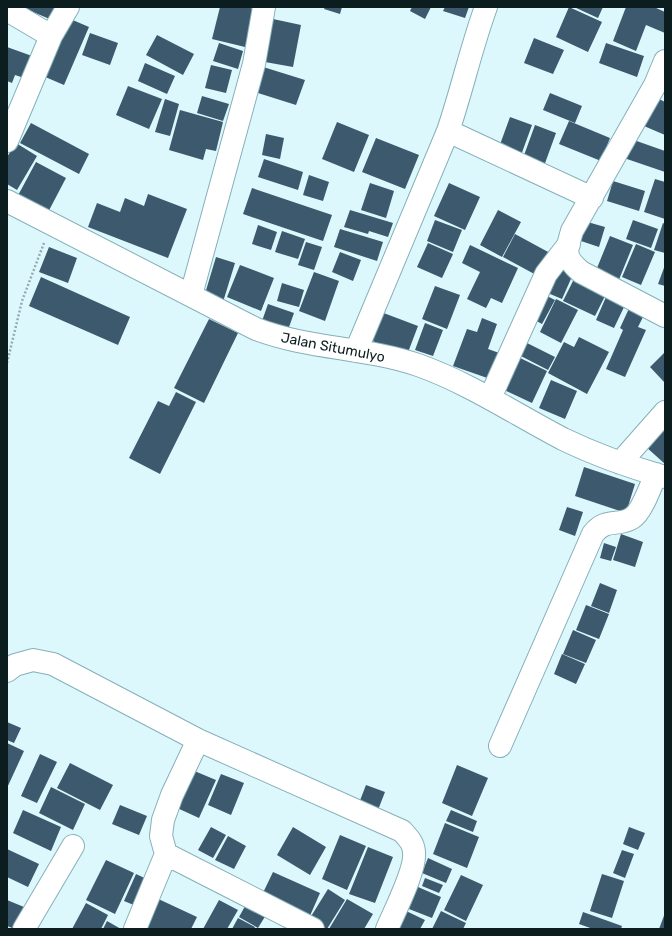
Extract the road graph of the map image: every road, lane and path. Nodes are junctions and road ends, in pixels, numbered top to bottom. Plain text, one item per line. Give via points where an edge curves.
1 (68, 7) edge
2 (264, 7) edge
3 (486, 7) edge
4 (7, 10) edge
5 (51, 36) junction
6 (665, 61) edge
7 (448, 131) junction
8 (7, 141) edge
9 (592, 198) junction
10 (7, 201) edge
11 (52, 224) junction
12 (569, 244) junction
13 (191, 295) junction
14 (665, 316) edge
15 (356, 351) junction
16 (7, 362) edge
17 (490, 398) junction
18 (665, 412) edge
19 (620, 463) junction
20 (660, 476) edge
21 (7, 671) edge
22 (198, 740) junction
23 (500, 746) dead end
24 (73, 846) dead end
25 (166, 854) junction
26 (24, 929) edge
27 (135, 929) edge
28 (313, 929) edge
29 (387, 929) edge

1 - 5 street
2 - 13 street via 254,64
3 - 7 street
4 - 5 street
5 - 8 street
6 - 9 street via 655,85
7 - 9 street
7 - 15 street
9 - 12 street via 572,231
10 - 11 street, Jalan Situmulyo
11 - 13 street, Jalan Situmulyo
11 - 16 path via 22,301
12 - 14 street via 567,256 581,272
12 - 17 street via 546,274
13 - 15 street, Jalan Situmulyo via 272,335
15 - 17 street, Jalan Situmulyo via 417,365 444,375
17 - 19 street, Jalan Situmulyo via 582,448
18 - 19 street
19 - 20 street, Jalan Situmulyo
20 - 23 street via 632,519 603,524 593,534
21 - 22 street via 15,665 33,660 53,664
22 - 25 street via 163,820 161,836
22 - 29 street via 402,831 411,841 414,852 413,866
24 - 26 street
25 - 27 street
25 - 28 street

